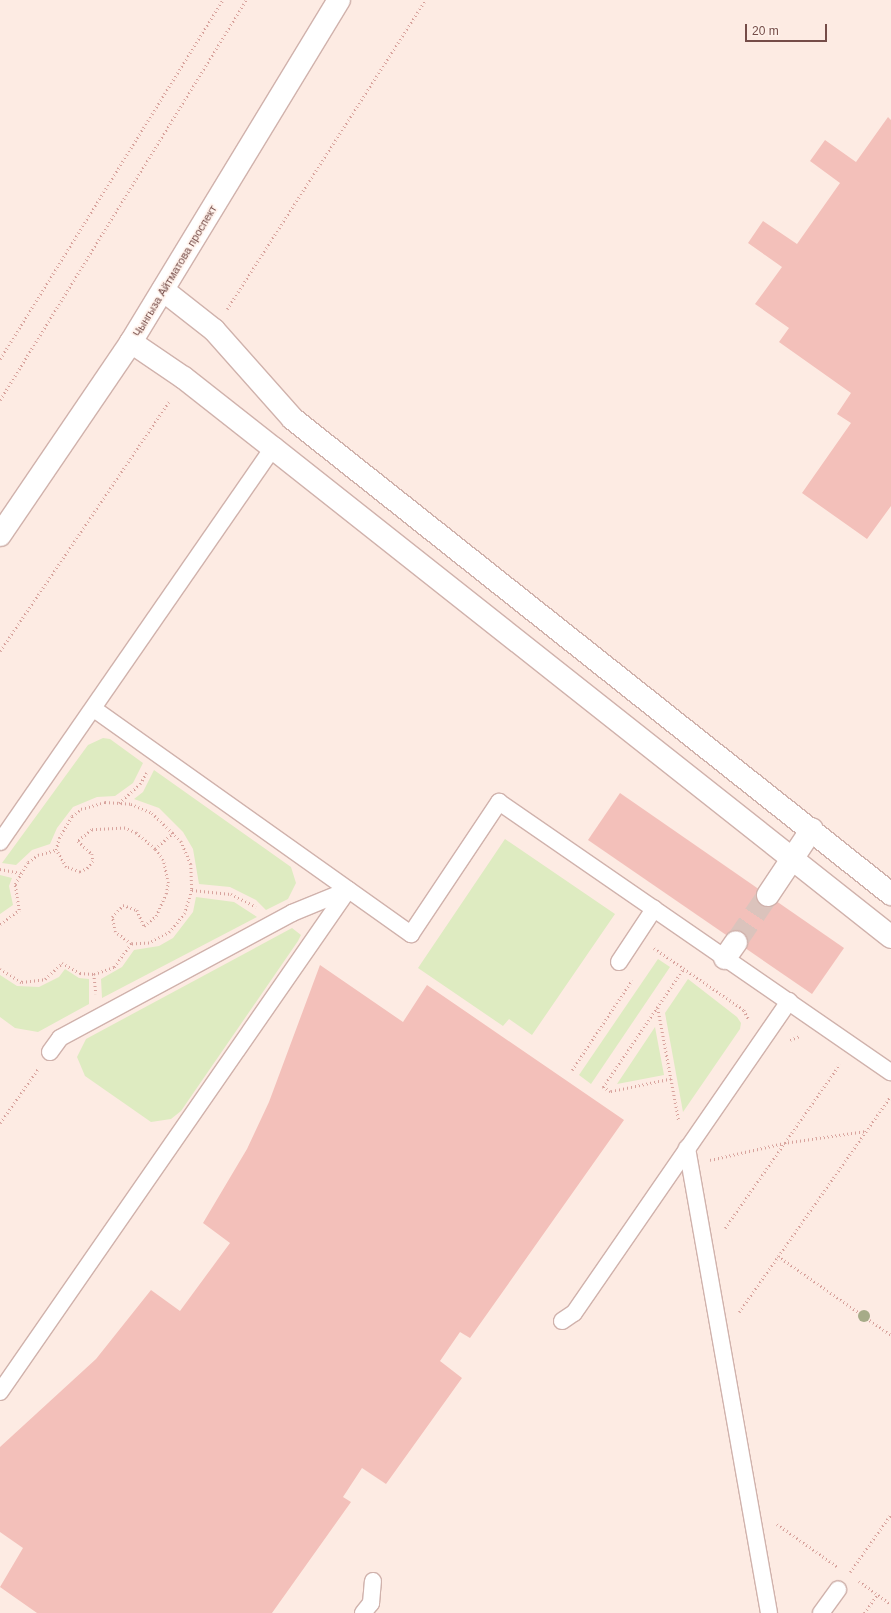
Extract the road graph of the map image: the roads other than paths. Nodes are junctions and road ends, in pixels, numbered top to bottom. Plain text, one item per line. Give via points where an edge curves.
1 (340, 0) edge
2 (163, 290) junction
3 (131, 342) junction
4 (293, 419) junction
5 (274, 448) junction
6 (0, 535) edge
7 (94, 709) junction
8 (812, 829) junction
9 (0, 842) edge
10 (793, 858) junction
11 (348, 890) junction
12 (768, 894) tunnel mouth
13 (891, 894) edge
14 (654, 909) junction
15 (891, 937) edge
16 (619, 962) dead end
17 (789, 1001) junction
18 (50, 1052) road end
19 (891, 1072) edge
20 (686, 1148) junction
21 (562, 1321) dead end
22 (0, 1392) edge
23 (373, 1581) dead end
24 (838, 1590) road end
25 (363, 1613) edge
26 (769, 1613) edge
27 (821, 1613) edge

1 - 2 street, Чынгыза Айтматова проспект
2 - 3 street, Чынгыза Айтматова проспект
2 - 4 street via 214,330
3 - 5 street via 184,378
3 - 6 street, Чынгыза Айтматова проспект
4 - 5 street
4 - 8 street
5 - 7 lane
5 - 10 street
7 - 9 lane
7 - 11 lane
8 - 10 street
8 - 13 street
10 - 12 street
10 - 15 street
11 - 14 lane via 411,934 499,802
11 - 18 lane via 270,925 60,1038
11 - 22 lane
14 - 16 lane
14 - 17 lane via 731,950
17 - 19 lane
17 - 20 lane
20 - 21 lane via 574,1313
20 - 26 lane
23 - 25 lane via 371,1603
24 - 27 lane

